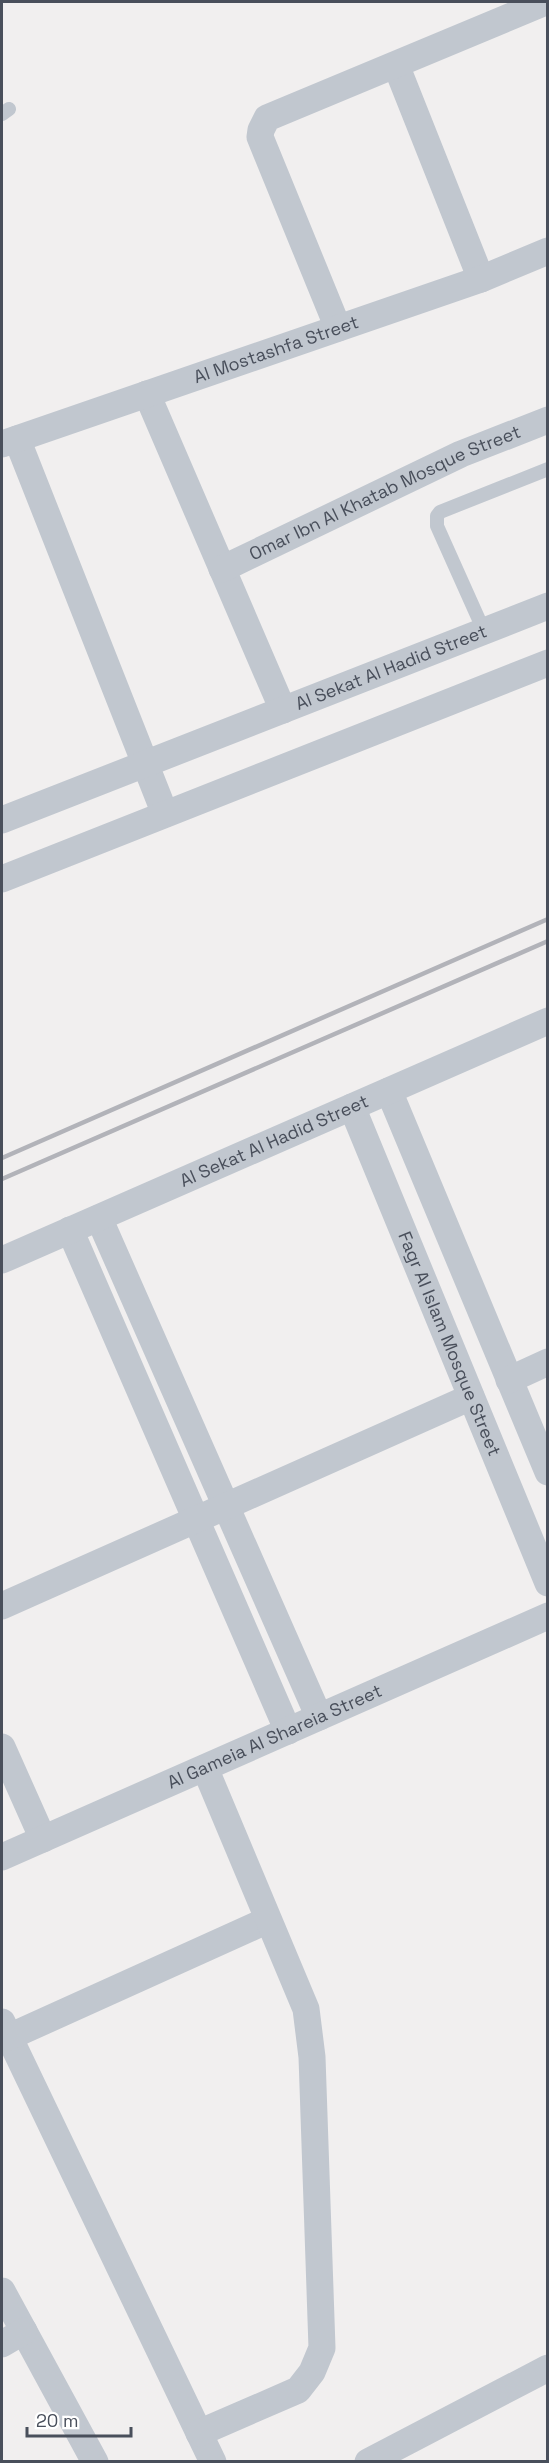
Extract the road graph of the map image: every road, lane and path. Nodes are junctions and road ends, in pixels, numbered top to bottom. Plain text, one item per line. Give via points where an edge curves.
1 (545, 6) edge
2 (396, 65) junction
3 (548, 251) edge
4 (481, 279) junction
5 (338, 328) junction
6 (147, 394) junction
7 (548, 420) edge
8 (9, 441) edge
9 (548, 469) edge
10 (222, 569) junction
11 (548, 606) edge
12 (484, 631) junction
13 (548, 663) edge
14 (283, 710) junction
15 (145, 764) junction
16 (165, 814) junction
17 (2, 820) edge
18 (2, 879) edge
19 (548, 1021) edge
20 (389, 1091) junction
21 (352, 1107) junction
22 (99, 1218) junction
23 (70, 1230) junction
24 (2, 1260) edge
25 (495, 1346) junction
26 (456, 1362) junction
27 (548, 1362) edge
28 (512, 1387) junction
29 (474, 1404) junction
30 (548, 1472) edge
31 (226, 1506) junction
32 (196, 1519) junction
33 (548, 1583) edge
34 (2, 1606) edge
35 (548, 1616) edge
36 (319, 1717) junction
37 (288, 1731) junction
38 (2, 1747) edge
39 (205, 1768) junction
40 (43, 1839) junction
41 (2, 1857) edge
42 (268, 1920) junction
43 (5, 2029) edge
44 (2, 2291) edge
45 (13, 2338) edge
46 (548, 2368) edge
47 (199, 2433) junction
48 (95, 2462) edge
49 (213, 2462) edge
50 (368, 2462) edge

1 - 2 street
2 - 4 street
2 - 5 street via 275,113 261,130 260,137
3 - 4 street, Al Mostashfa Street
4 - 5 street, Al Mostashfa Street
5 - 6 street, Al Mostashfa Street
6 - 8 street, Al Mostashfa Street
6 - 10 street
7 - 10 street, Omar Ibn Al Khatab Mosque Street via 461,454
8 - 15 street
9 - 12 lane via 437,516 437,526
10 - 14 street
11 - 12 street, Al Sekat Al Hadid Street
12 - 14 street, Al Sekat Al Hadid Street
13 - 16 street
14 - 15 street, Al Sekat Al Hadid Street
15 - 16 street
15 - 17 street, Al Sekat Al Hadid Street
16 - 18 street
19 - 20 street, Al Sekat Al Hadid Street
20 - 21 street, Al Sekat Al Hadid Street
20 - 25 street
21 - 22 street, Al Sekat Al Hadid Street
21 - 26 street, Fagr Al Islam Mosque Street
22 - 23 street, Al Sekat Al Hadid Street
22 - 31 street
23 - 24 street, Al Sekat Al Hadid Street
23 - 32 street
25 - 26 street
25 - 28 street
26 - 29 street, Fagr Al Islam Mosque Street
27 - 28 street
28 - 29 street
28 - 30 street
29 - 31 street
29 - 33 street, Fagr Al Islam Mosque Street
31 - 32 street
31 - 36 street
32 - 34 street
32 - 37 street
35 - 36 street, Al Gameia Al Shareia Street
36 - 37 street, Al Gameia Al Shareia Street
37 - 39 street, Al Gameia Al Shareia Street
38 - 40 street
39 - 40 street, Al Gameia Al Shareia Street
39 - 42 street
40 - 41 street, Al Gameia Al Shareia Street
42 - 43 street
42 - 47 street via 306,2009 310,2033 322,2348 312,2372 298,2390
43 - 47 street
44 - 45 street
45 - 48 street
46 - 50 street
47 - 49 street

